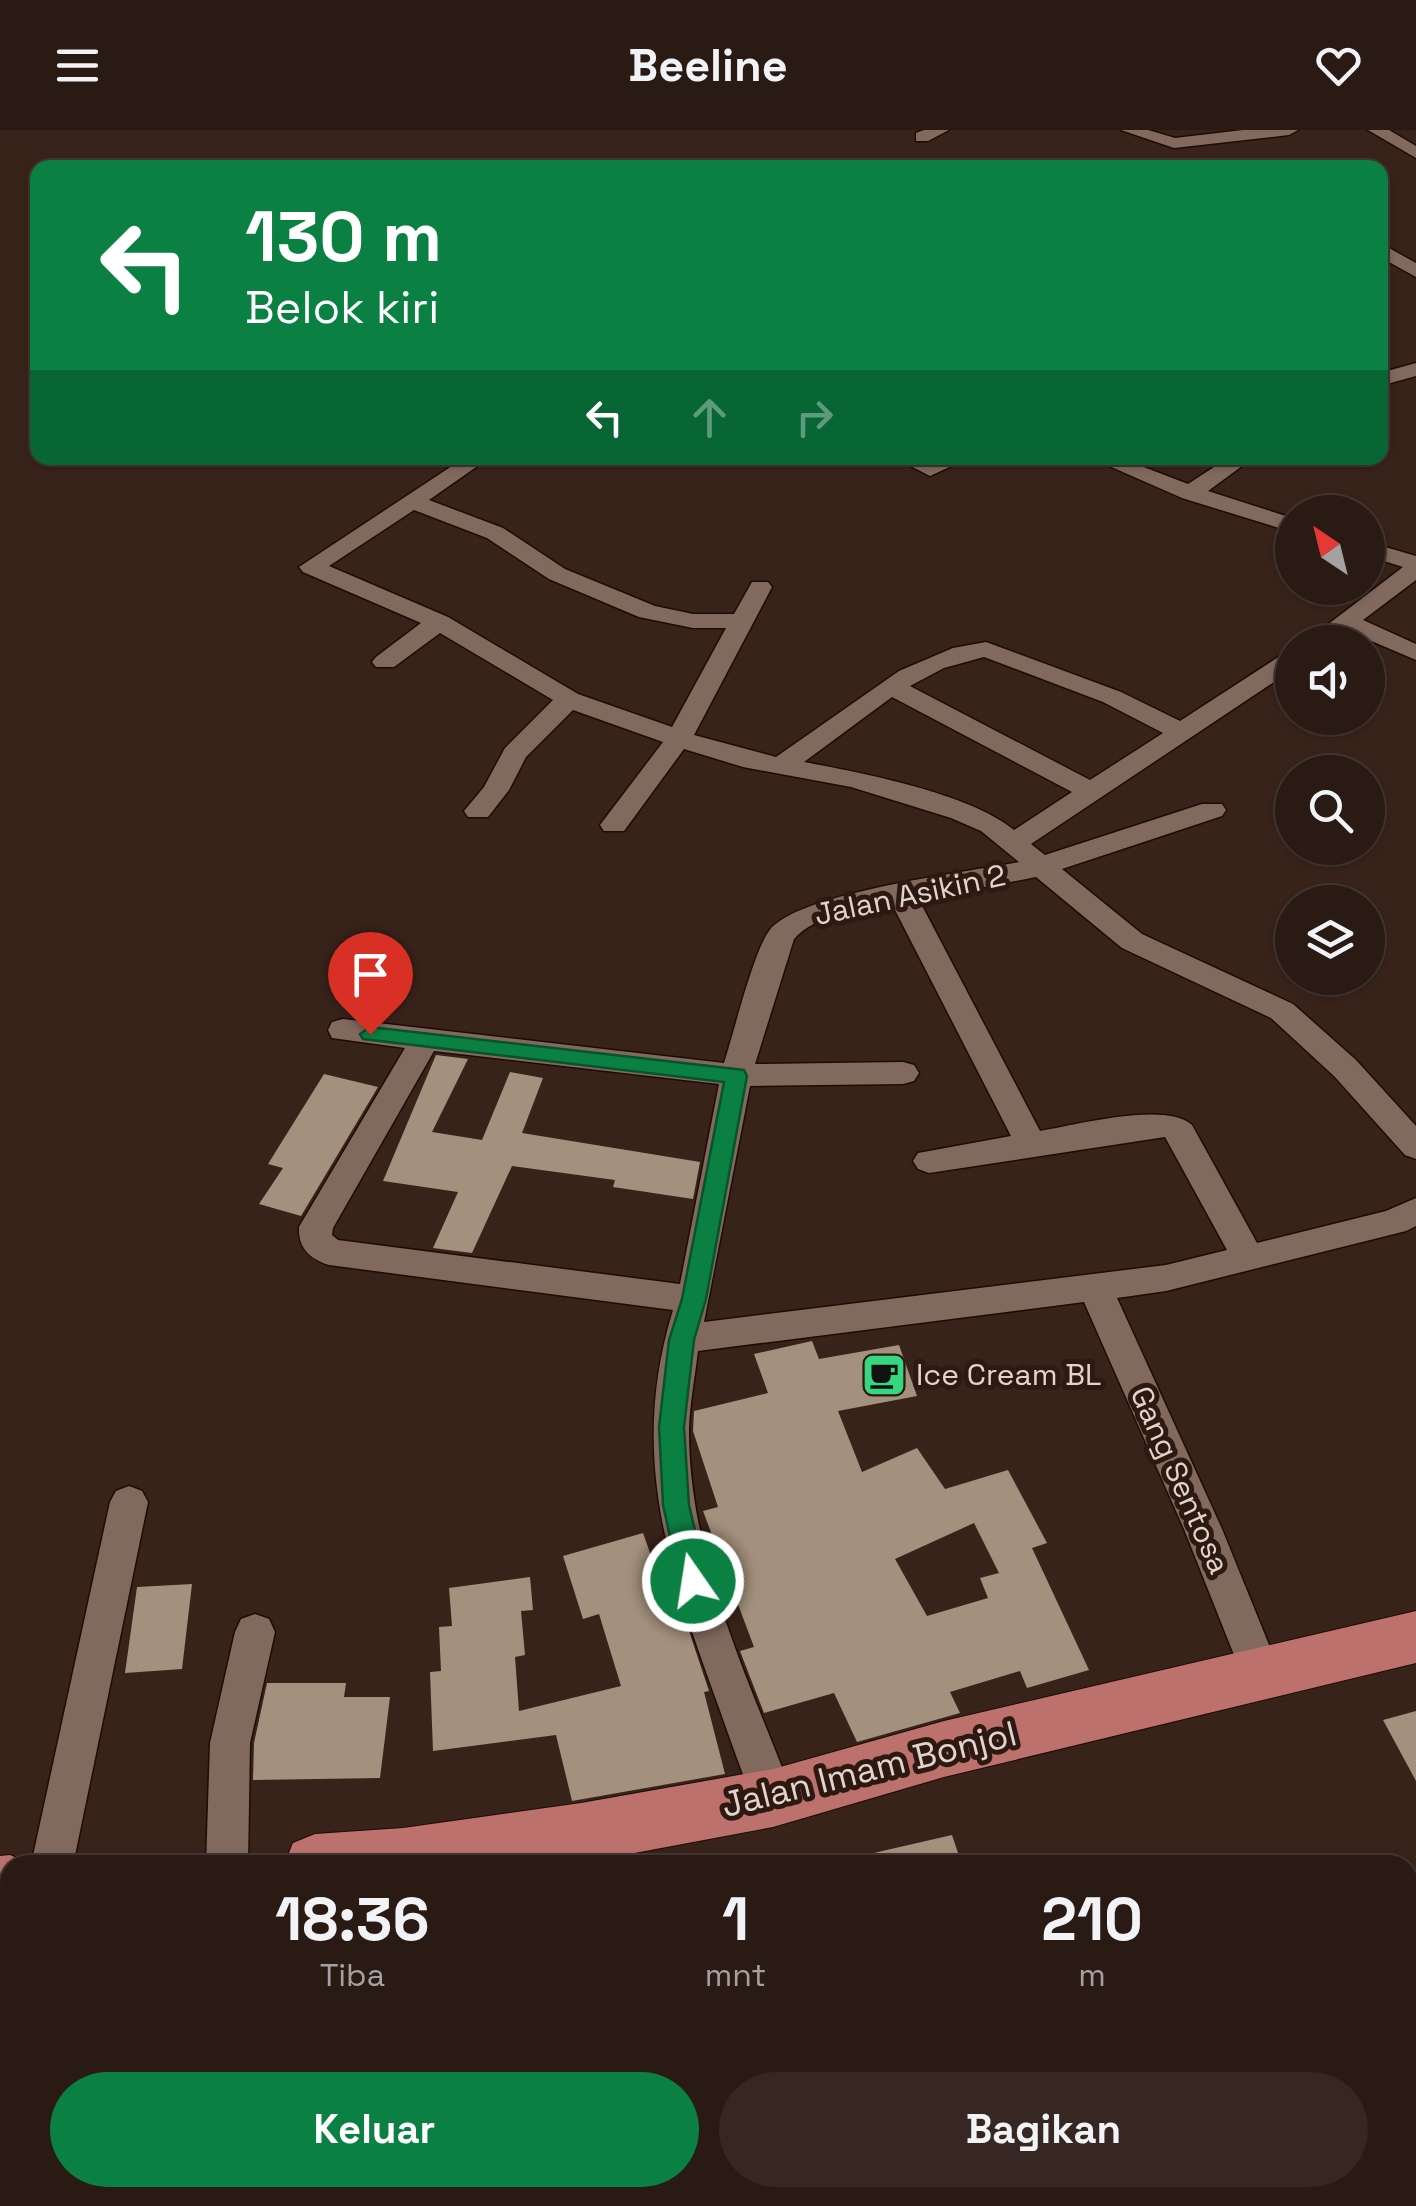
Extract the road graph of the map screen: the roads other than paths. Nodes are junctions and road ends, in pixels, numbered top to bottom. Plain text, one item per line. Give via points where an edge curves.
1 (1116, 130) edge
2 (1130, 130) edge
3 (1289, 130) edge
4 (1377, 130) edge
5 (1416, 153) edge
6 (1194, 160) edge
7 (1416, 249) edge
8 (1388, 253) edge
9 (1388, 257) edge
10 (1416, 271) edge
11 (1416, 369) edge
12 (1388, 378) edge
13 (467, 465) edge
14 (1120, 465) edge
15 (1232, 465) edge
16 (1190, 493) junction
17 (412, 501) junction
18 (1275, 520) edge
19 (1385, 555) edge
20 (1416, 566) edge
21 (760, 587) dead end
22 (743, 621) junction
23 (438, 622) junction
24 (1348, 622) junction
25 (1344, 625) edge
26 (1416, 653) edge
27 (386, 662) dead end
28 (1275, 670) edge
29 (892, 687) junction
30 (569, 699) junction
31 (1180, 731) junction
32 (679, 738) junction
33 (783, 765) junction
34 (1090, 790) junction
35 (1212, 810) dead end
36 (478, 811) dead end
37 (614, 825) dead end
38 (1015, 842) junction
39 (1038, 867) junction
40 (901, 894) junction
41 (343, 1030) dead end
42 (424, 1041) junction
43 (903, 1073) dead end
44 (736, 1076) junction
45 (1030, 1144) junction
46 (1416, 1147) edge
47 (929, 1162) dead end
48 (1416, 1211) edge
49 (1248, 1258) junction
50 (1096, 1290) junction
51 (694, 1299) junction
52 (682, 1340) junction
53 (129, 1502) dead end
54 (255, 1632) dead end
55 (1416, 1637) edge
56 (1260, 1672) junction
57 (773, 1798) junction
58 (580, 1849) edge
59 (54, 1855) edge
60 (226, 1855) edge
61 (462, 1855) edge

1 - 6 street
2 - 3 street via 1174,143
4 - 5 street
7 - 8 street
9 - 10 street
11 - 12 street
13 - 17 street
14 - 16 street
15 - 16 street
16 - 18 street
17 - 22 street via 494,533 557,574 648,612
17 - 23 street via 311,567
19 - 20 street
20 - 24 street
21 - 22 street
22 - 32 street
23 - 27 street
23 - 30 street
24 - 25 street
24 - 26 street
28 - 31 street
29 - 31 street via 954,654 986,649
29 - 33 street
29 - 34 street
30 - 32 street
30 - 36 street via 514,754
31 - 34 street
32 - 33 street
32 - 37 street
33 - 38 street via 961,812
34 - 38 street
35 - 39 street, Jalan Asikin 2
38 - 39 street
39 - 40 street, Jalan Asikin 2
39 - 46 street via 1132,941 1282,1011
40 - 44 street, Jalan Asikin 2 via 814,912 780,936
40 - 45 street
41 - 42 street
42 - 44 street
42 - 51 street via 316,1227 315,1240 329,1252
43 - 44 street
44 - 51 street, Jalan Asikin 2
45 - 47 street
45 - 49 street via 1172,1125
48 - 49 street
49 - 50 street
50 - 52 street
50 - 56 street, Gang Sentosa
51 - 52 street, Jalan Asikin 2
52 - 57 street, Jalan Asikin 2 via 671,1427 676,1505 693,1581
53 - 59 street
54 - 60 street via 230,1744
55 - 56 highway, Jalan Imam Bonjol
56 - 57 highway, Jalan Imam Bonjol
57 - 58 highway, Jalan Imam Bonjol
58 - 61 highway, Jalan Imam Bonjol

